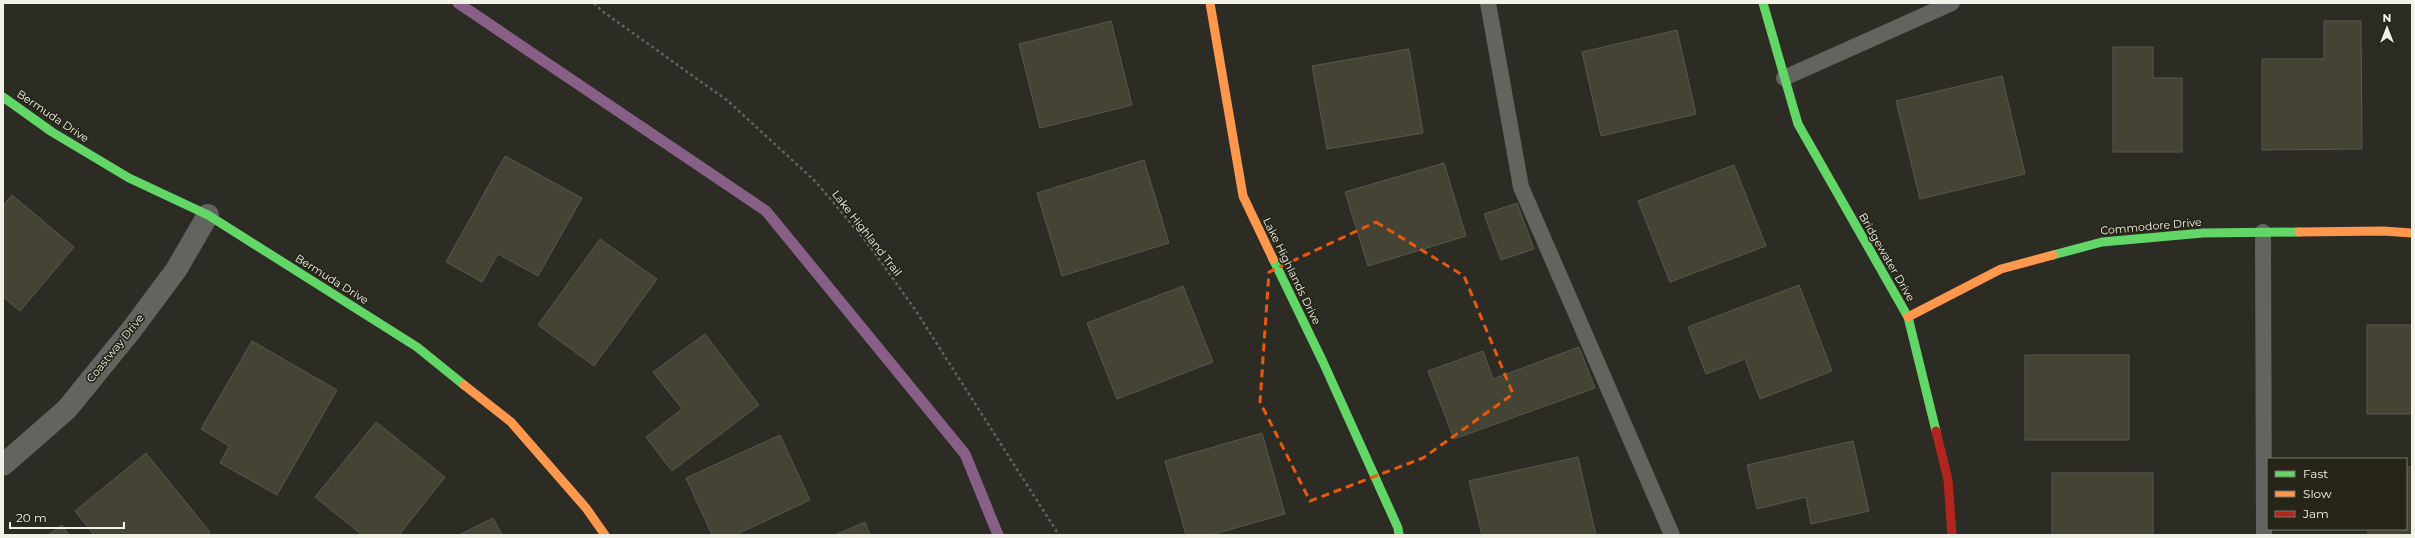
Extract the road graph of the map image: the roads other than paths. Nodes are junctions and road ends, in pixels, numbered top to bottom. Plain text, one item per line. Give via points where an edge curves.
1 (1210, 3) edge
2 (1488, 3) edge
3 (1763, 3) edge
4 (1952, 3) edge
5 (1784, 78) junction
6 (4, 99) edge
7 (208, 215) junction
8 (2263, 232) junction
9 (2412, 233) edge
10 (1908, 317) junction
11 (3, 465) edge
12 (605, 535) edge
13 (1399, 535) edge
14 (1672, 535) edge
15 (1952, 535) edge
16 (2264, 535) edge

1 - 13 street, Lake Highlands Drive via 1243,196 1322,362
2 - 14 lane via 1522,187
3 - 5 street, Bridgewater Drive
4 - 5 lane
5 - 10 street, Bridgewater Drive via 1798,124
6 - 7 street, Bermuda Drive via 52,132 130,178
7 - 11 street, Coastway Drive via 176,270 67,409
7 - 12 street, Bermuda Drive via 423,352 511,422 586,508
8 - 9 street, Commodore Drive
8 - 10 street, Commodore Drive via 2203,233 2102,242 2001,269
8 - 16 lane
10 - 15 street, Bridgewater Drive via 1948,480

